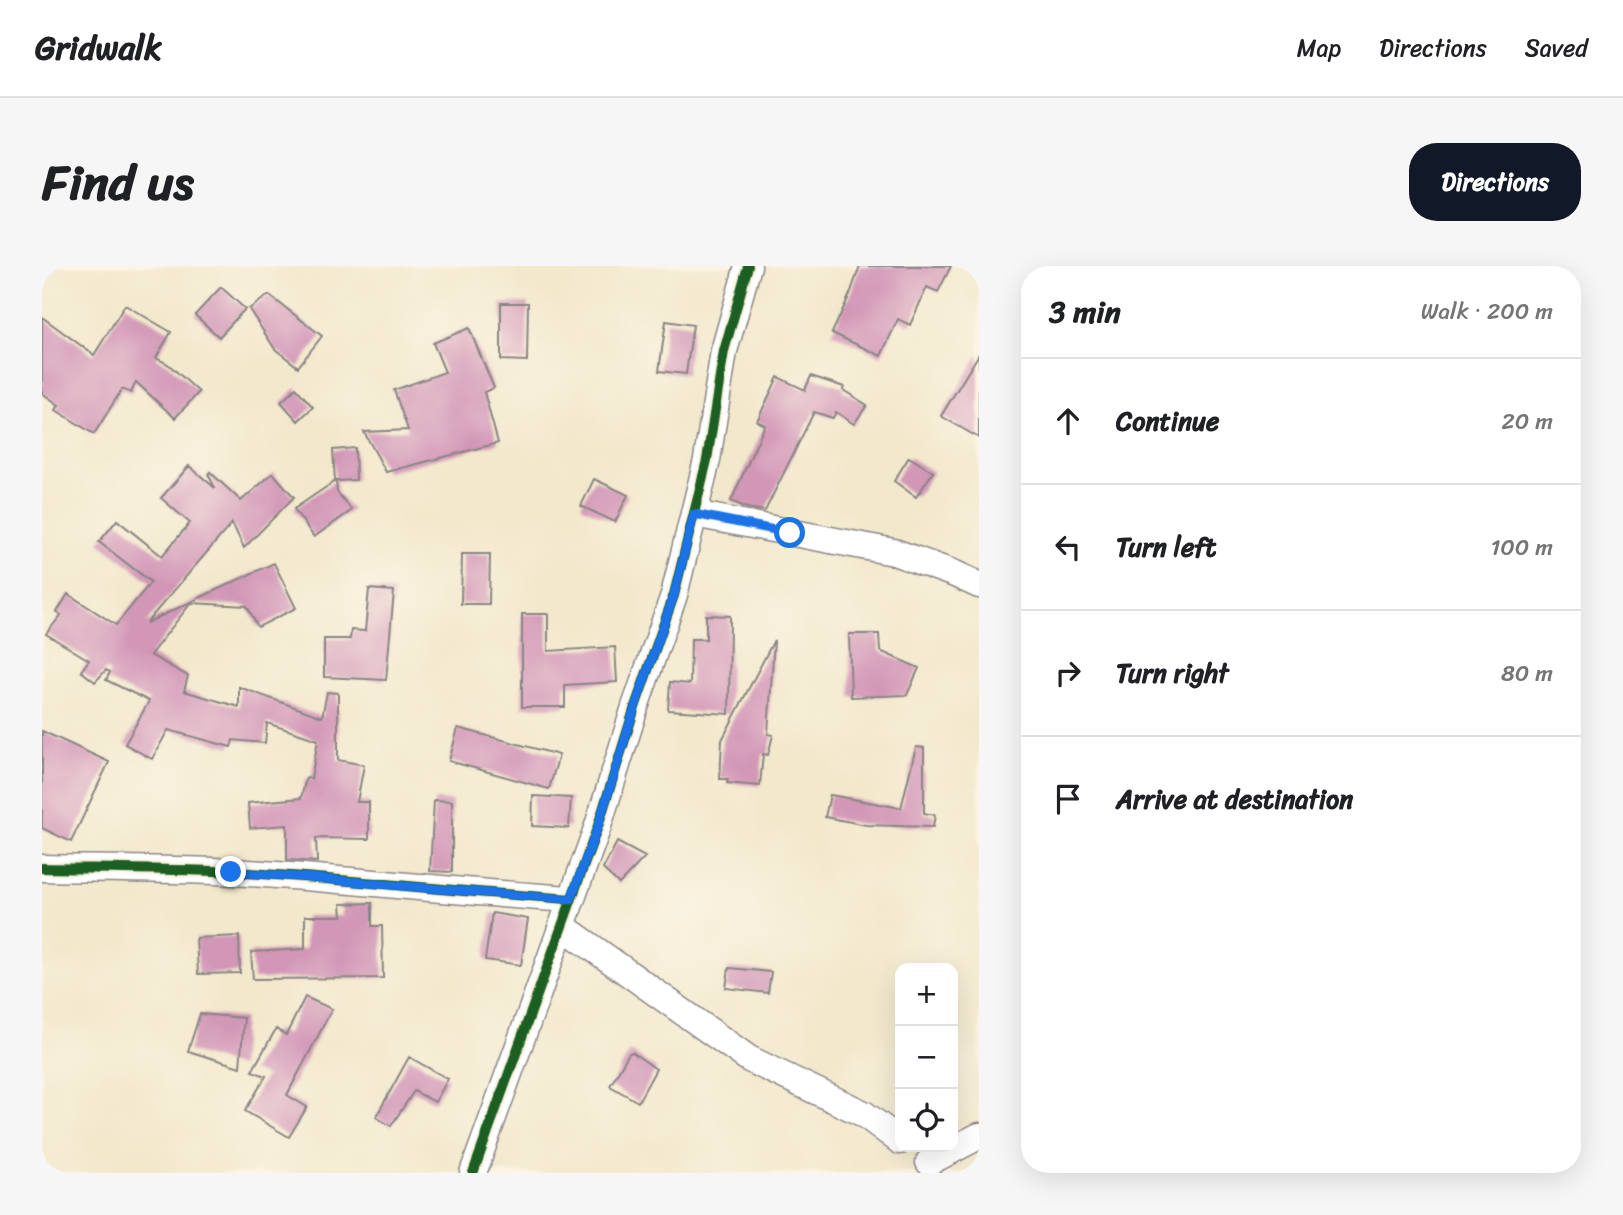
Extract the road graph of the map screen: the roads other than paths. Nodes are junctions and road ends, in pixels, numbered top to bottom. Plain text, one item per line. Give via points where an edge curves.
1 (748, 266) edge
2 (694, 514) junction
3 (979, 585) edge
4 (42, 867) edge
5 (571, 899) junction
6 (562, 926) junction
7 (979, 1136) edge
8 (895, 1137) edge
9 (927, 1161) edge
10 (473, 1173) edge

1 - 2 street via 724,351
2 - 3 street via 894,552
2 - 5 street via 674,595
4 - 5 street via 231,872
5 - 6 street
6 - 8 street via 749,1059 864,1114
6 - 10 street
7 - 9 street

